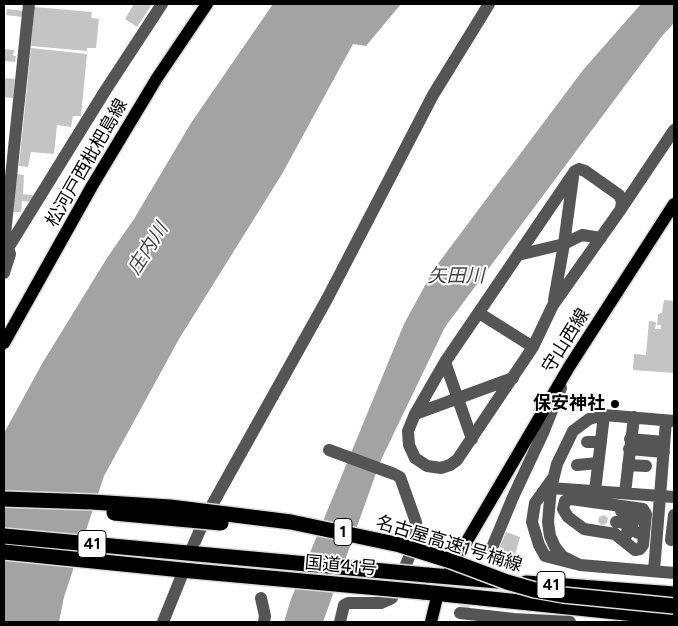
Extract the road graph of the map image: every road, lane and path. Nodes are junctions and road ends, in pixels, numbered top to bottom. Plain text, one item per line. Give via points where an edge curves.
1 (29, 4) edge
2 (162, 4) edge
3 (207, 4) edge
4 (489, 4) edge
5 (674, 130) edge
6 (573, 174) junction
7 (674, 204) edge
8 (621, 209) junction
9 (601, 238) junction
10 (564, 244) junction
11 (5, 245) edge
12 (518, 255) junction
13 (4, 273) edge
14 (553, 305) junction
15 (479, 313) junction
16 (4, 343) edge
17 (533, 347) junction
18 (445, 362) junction
19 (569, 367) junction
20 (513, 378) junction
21 (457, 399) junction
22 (415, 414) junction
23 (604, 415) junction
24 (634, 417) junction
25 (670, 421) edge
26 (472, 439) junction
27 (587, 442) dead end
28 (601, 442) junction
29 (630, 444) junction
30 (329, 450) dead end
31 (666, 454) edge
32 (598, 463) junction
33 (577, 465) dead end
34 (628, 465) junction
35 (646, 466) dead end
36 (552, 483) junction
37 (595, 491) junction
38 (660, 496) junction
39 (674, 497) edge
40 (4, 499) edge
41 (4, 509) edge
42 (619, 510) junction
43 (674, 515) edge
44 (4, 536) edge
45 (648, 537) junction
46 (673, 540) edge
47 (4, 552) edge
48 (190, 553) junction
49 (489, 555) tunnel mouth
50 (184, 570) junction
51 (654, 571) junction
52 (674, 573) edge
53 (446, 577) junction
54 (430, 593) junction
55 (674, 594) edge
56 (261, 598) dead end
57 (674, 606) edge
58 (674, 611) edge
59 (459, 614) edge
60 (674, 618) edge
61 (514, 620) edge
62 (163, 622) edge
63 (264, 622) edge
64 (340, 622) edge
65 (431, 622) edge
66 (570, 622) edge

1 - 11 street
2 - 11 street
3 - 16 main road, 松河戸西枇杷島線 via 92,186
4 - 48 street via 433,95 327,299 207,514
5 - 8 street
6 - 8 street via 580,169 586,171 619,195
6 - 10 street
6 - 12 street
7 - 19 main road, 守山西線
8 - 9 street
9 - 10 street via 582,235
9 - 14 street
10 - 12 street
10 - 14 street
11 - 13 street via 10,254
12 - 15 street
14 - 17 street
15 - 17 street
15 - 18 street
17 - 20 street
18 - 21 street
18 - 22 street
19 - 49 street
19 - 53 main road, 守山西線
20 - 21 street
20 - 26 street
21 - 22 street
21 - 26 street
22 - 26 street via 408,431 408,445 415,458 427,466 441,468 450,465
23 - 24 street
23 - 28 street
23 - 36 street via 589,419 573,431
24 - 25 street
24 - 29 street
25 - 31 street
27 - 28 street
28 - 32 street
29 - 31 street
29 - 31 street via 645,436
29 - 34 street
30 - 64 street via 400,478 416,522 415,543 392,598 381,603 348,603 344,605
31 - 38 street
32 - 33 street
32 - 37 street
34 - 35 street
34 - 42 street
36 - 37 street
36 - 51 street via 548,522 550,536 562,556 580,565
37 - 42 street
38 - 39 street
38 - 42 street
38 - 45 street
40 - 57 highway, 名古屋高速1号楠線 / 1, bridge via 170,507 291,522 400,545 534,590
41 - 58 highway, 名古屋高速1号楠線 / 1, bridge via 168,518 322,536 398,551 533,595
42 - 45 street via 643,509
42 - 45 street via 635,550 644,545
43 - 46 street
44 - 48 highway, 国道41号 / 41
45 - 46 street
45 - 51 street
47 - 50 highway, 国道41号 / 41
48 - 53 highway, 国道41号 / 41, bridge
50 - 54 highway, 国道41号 / 41, bridge
50 - 62 street
51 - 52 street
53 - 55 highway, 国道41号 / 41
54 - 60 highway, 国道41号 / 41
54 - 65 main road
56 - 63 street
59 - 61 street
61 - 66 street

